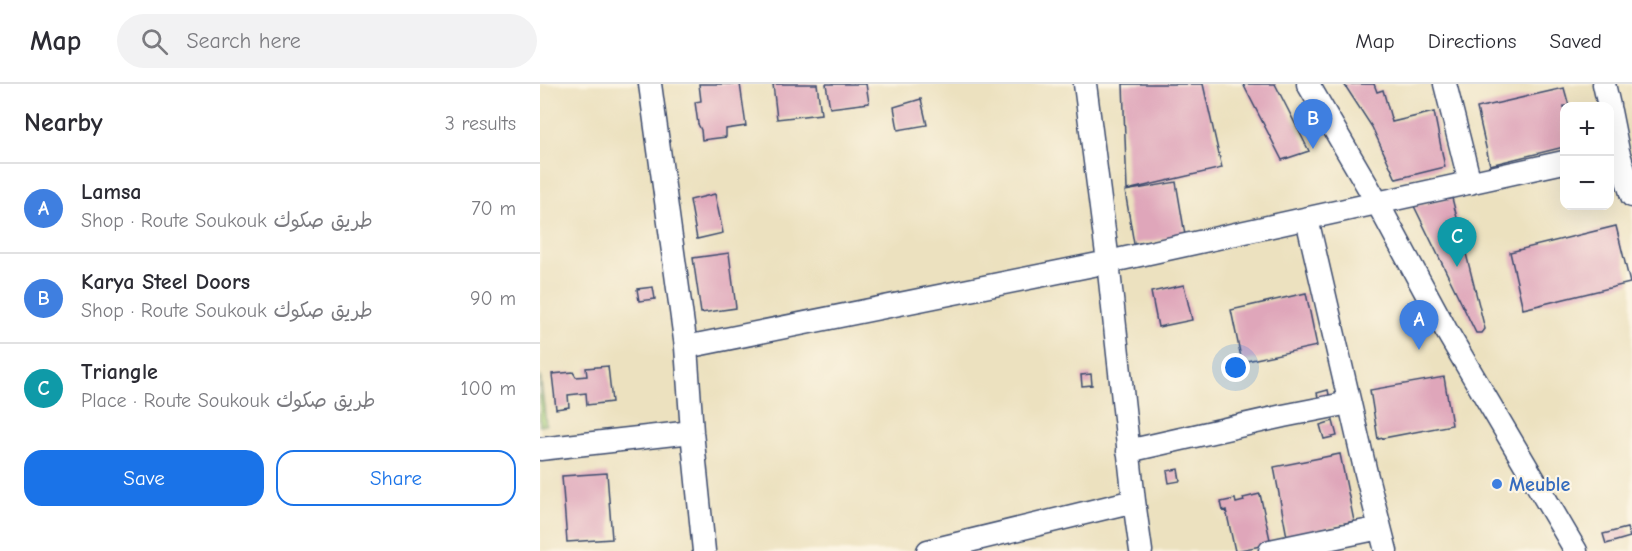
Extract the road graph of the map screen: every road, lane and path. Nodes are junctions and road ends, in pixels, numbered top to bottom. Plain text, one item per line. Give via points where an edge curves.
1 (650, 84) edge
2 (1085, 84) edge
3 (1308, 84) edge
4 (1445, 84) edge
5 (1604, 84) edge
6 (1608, 102) edge
7 (1614, 127) edge
8 (1620, 150) edge
9 (1560, 163) edge
10 (1470, 183) junction
11 (1632, 196) edge
12 (1378, 204) junction
13 (1307, 219) junction
14 (1108, 262) junction
15 (686, 347) junction
16 (1349, 404) junction
17 (692, 432) junction
18 (540, 449) edge
19 (1128, 451) junction
20 (1134, 501) junction
21 (1380, 528) junction
22 (704, 551) edge
23 (928, 551) edge
24 (1141, 551) edge
25 (1270, 551) edge
26 (1386, 551) edge
27 (1576, 551) edge

1 - 15 street
2 - 14 street
3 - 12 street
4 - 10 street
5 - 6 street
7 - 8 street
8 - 11 street
9 - 10 street
10 - 12 street
12 - 13 street
12 - 27 street via 1446,330
13 - 14 street
13 - 16 street
14 - 15 street
14 - 19 street
15 - 17 street
16 - 19 street
16 - 21 street
17 - 18 street
17 - 22 street
19 - 20 street
20 - 23 street
20 - 24 street
21 - 25 street
21 - 26 street

